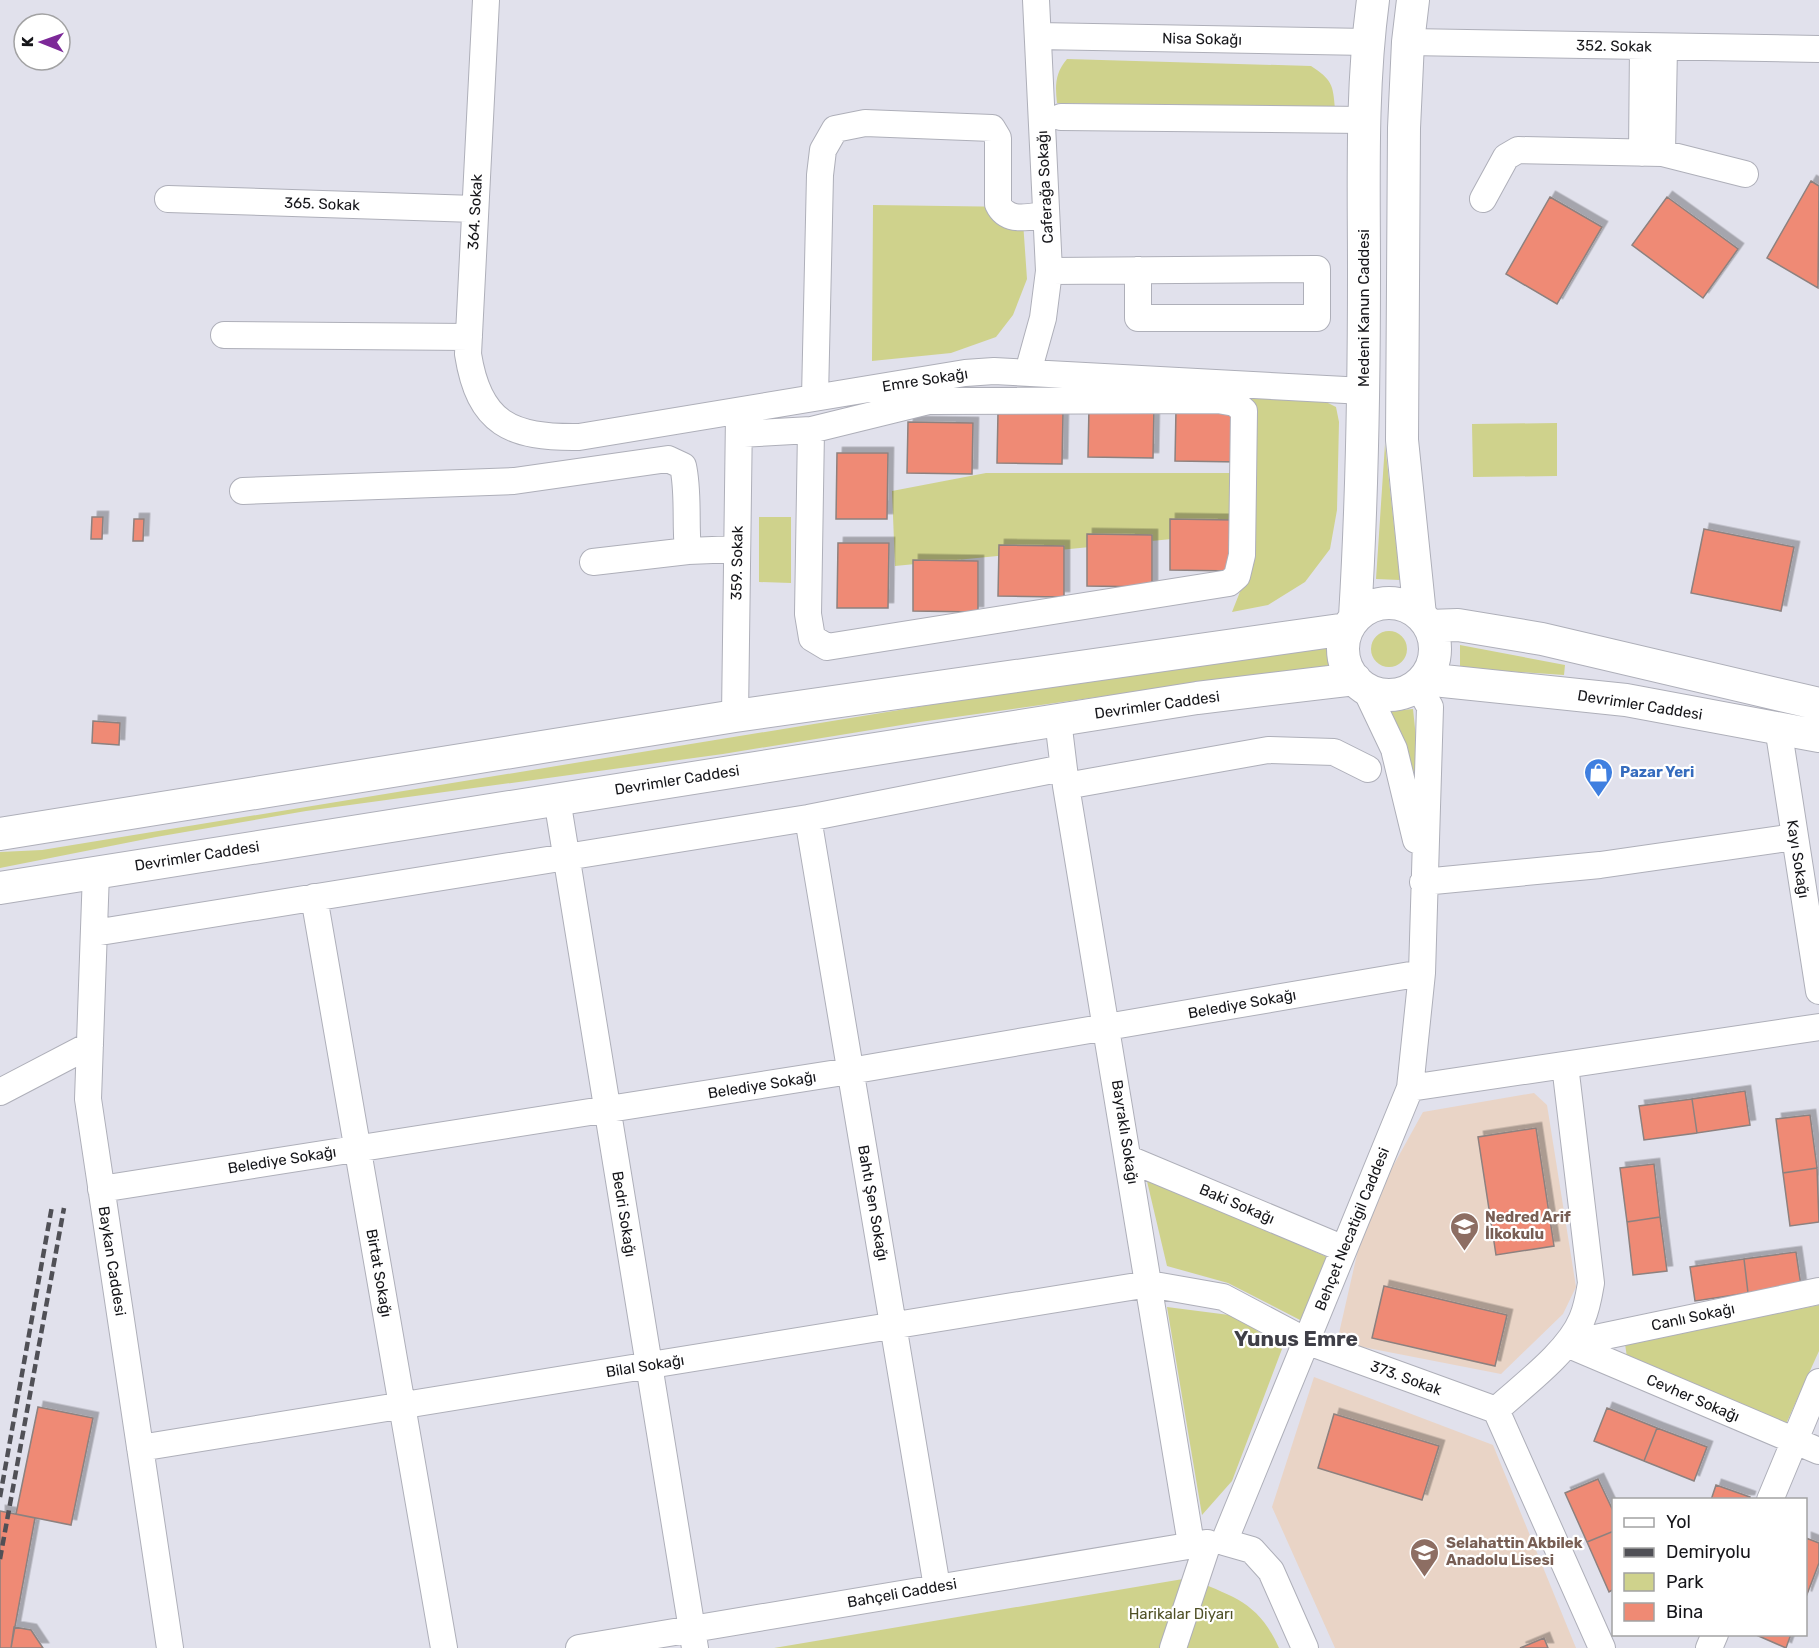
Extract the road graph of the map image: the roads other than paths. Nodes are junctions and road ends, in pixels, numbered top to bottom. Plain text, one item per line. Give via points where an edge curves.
1 (486, 0) edge
2 (1036, 0) edge
3 (1373, 0) edge
4 (1413, 0) edge
5 (1038, 36) junction
6 (1367, 42) junction
7 (1408, 42) junction
8 (1653, 46) junction
9 (1819, 49) edge
10 (1061, 117) dead end
11 (1364, 120) junction
12 (1652, 153) junction
13 (1745, 174) dead end
14 (168, 199) dead end
15 (1483, 199) dead end
16 (476, 209) junction
17 (1046, 216) junction
18 (1138, 270) junction
19 (1049, 271) junction
20 (224, 335) dead end
21 (469, 337) junction
22 (1028, 372) junction
23 (1364, 391) junction
24 (815, 397) junction
25 (494, 417) joint
26 (739, 422) junction
27 (812, 430) junction
28 (243, 491) dead end
29 (737, 549) junction
30 (688, 550) junction
31 (593, 562) dead end
32 (1425, 620) junction
33 (1351, 623) junction
34 (1421, 682) junction
35 (1360, 683) junction
36 (1819, 704) edge
37 (735, 716) junction
38 (1058, 720) junction
39 (1778, 727) junction
40 (1819, 736) edge
41 (1368, 769) dead end
42 (1065, 777) junction
43 (556, 799) junction
44 (808, 818) junction
45 (0, 834) edge
46 (1794, 837) junction
47 (565, 857) junction
48 (96, 872) junction
49 (1423, 875) junction
50 (0, 888) edge
51 (314, 897) junction
52 (94, 933) junction
53 (1422, 973) junction
54 (1819, 991) edge
55 (1819, 1027) edge
56 (1108, 1028) junction
57 (90, 1045) junction
58 (1565, 1065) junction
59 (850, 1071) junction
60 (1410, 1088) junction
61 (0, 1092) edge
62 (607, 1109) junction
63 (357, 1149) junction
64 (1129, 1159) junction
65 (101, 1189) junction
66 (1344, 1249) junction
67 (1149, 1284) junction
68 (1819, 1290) edge
69 (893, 1325) junction
70 (1306, 1341) junction
71 (1567, 1344) junction
72 (649, 1365) junction
73 (1819, 1382) edge
74 (402, 1406) junction
75 (1496, 1410) junction
76 (1795, 1441) junction
77 (140, 1448) junction
78 (1819, 1451) edge
79 (1771, 1498) edge
80 (1208, 1543) junction
81 (937, 1587) junction
82 (694, 1638) edge
83 (170, 1648) edge
84 (444, 1648) edge
85 (579, 1648) edge
86 (1173, 1648) edge
87 (1305, 1648) edge
88 (1602, 1648) edge

1 - 16 street, 364. Sokak
2 - 5 street, Caferağa Sokağı
3 - 6 main road, Medeni Kanun Caddesi
4 - 7 main road
5 - 6 street, Nisa Sokağı
5 - 17 street, Caferağa Sokağı
6 - 7 main road
6 - 11 main road, Medeni Kanun Caddesi
7 - 8 street, 352. Sokak
7 - 32 main road via 1402,441
8 - 9 street, 352. Sokak
8 - 12 street
10 - 11 street
11 - 23 main road, Medeni Kanun Caddesi
12 - 13 street
12 - 15 street via 1518,150 1506,157
14 - 16 street, 365. Sokak
16 - 21 street, 364. Sokak
17 - 19 street, Caferağa Sokağı
17 - 24 street via 1011,218 1002,213 998,204 998,138 992,128 865,123 835,129 823,150 820,175
18 - 18 street via 1317,269 1317,318 1138,318
18 - 19 street
19 - 22 street, Caferağa Sokağı via 1043,318
20 - 21 street
21 - 25 street, 364. Sokak via 472,381
22 - 23 street, Emre Sokağı
22 - 24 street, Emre Sokağı via 965,373
23 - 33 main road, Medeni Kanun Caddesi
24 - 26 street, Emre Sokağı
25 - 26 street, Emre Sokağı via 509,427 553,437
26 - 27 street
26 - 29 street, 359. Sokak
27 - 27 street via 808,614 812,638 827,647 1229,583 1237,576 1242,555 1244,411 1235,403 929,402
28 - 30 street via 514,481 668,459 682,466 686,481
29 - 30 street
29 - 37 street, 359. Sokak
30 - 31 street
32 - 33 main road via 1408,606 1395,602 1367,608
32 - 34 main road via 1434,639 1435,654
32 - 36 main road via 1542,639
33 - 35 main road via 1343,643 1344,656
33 - 37 main road
34 - 35 main road via 1402,693 1389,695
34 - 39 main road, Devrimler Caddesi via 1626,700
34 - 49 street, Behçet Necatigil Caddesi via 1430,707
35 - 38 main road, Devrimler Caddesi via 1197,698
35 - 49 street, Behçet Necatigil Caddesi via 1394,749
37 - 45 main road
38 - 42 street, Bayraklı Sokağı
38 - 43 main road, Devrimler Caddesi
39 - 40 main road, Devrimler Caddesi
39 - 46 street, Kayı Sokağı
41 - 42 street via 1334,752 1268,750
42 - 44 street
42 - 56 street, Bayraklı Sokağı
43 - 47 street, Bedri Sokağı
43 - 48 main road, Devrimler Caddesi
44 - 47 street
44 - 59 street, Bahtı Şen Sokağı
46 - 49 street via 1599,865
46 - 54 street, Kayı Sokağı
47 - 51 street
47 - 62 street, Bedri Sokağı
48 - 50 main road, Devrimler Caddesi
48 - 52 street, Baykan Caddesi
49 - 53 street, Behçet Necatigil Caddesi
51 - 52 street
51 - 63 street, Birtat Sokağı
52 - 57 street, Baykan Caddesi
53 - 56 street, Belediye Sokağı
53 - 60 street, Behçet Necatigil Caddesi
55 - 58 street
56 - 59 street, Belediye Sokağı
56 - 64 street, Bayraklı Sokağı
57 - 61 street
57 - 65 street, Baykan Caddesi via 88,1100
58 - 60 street
58 - 71 street via 1591,1283 1582,1321
59 - 62 street, Belediye Sokağı
59 - 69 street, Bahtı Şen Sokağı
60 - 66 street, Behçet Necatigil Caddesi
62 - 63 street, Belediye Sokağı
62 - 72 street, Bedri Sokağı
63 - 65 street, Belediye Sokağı
63 - 74 street, Birtat Sokağı
64 - 66 street, Baki Sokağı
64 - 67 street, Bayraklı Sokağı
65 - 77 street, Baykan Caddesi
66 - 70 street, Behçet Necatigil Caddesi
67 - 69 street, Bilal Sokağı
67 - 70 street, 373. Sokak via 1223,1297
67 - 80 street, Bayraklı Sokağı
68 - 71 street, Canlı Sokağı
69 - 72 street, Bilal Sokağı
69 - 81 street, Bahtı Şen Sokağı
70 - 75 street, 373. Sokak
70 - 80 street, Behçet Necatigil Caddesi
71 - 75 street
71 - 76 street, Cevher Sokağı
72 - 74 street, Bilal Sokağı
72 - 82 street, Bedri Sokağı
73 - 76 street
74 - 77 street, Bilal Sokağı
74 - 84 street, Birtat Sokağı
75 - 88 street
76 - 78 street, Cevher Sokağı
76 - 79 street
77 - 83 street, Baykan Caddesi
80 - 81 street, Bahçeli Caddesi
80 - 86 street, Behçet Necatigil Caddesi
80 - 87 street via 1252,1550 1272,1571
81 - 82 street, Bahçeli Caddesi
82 - 85 street, Bahçeli Caddesi

